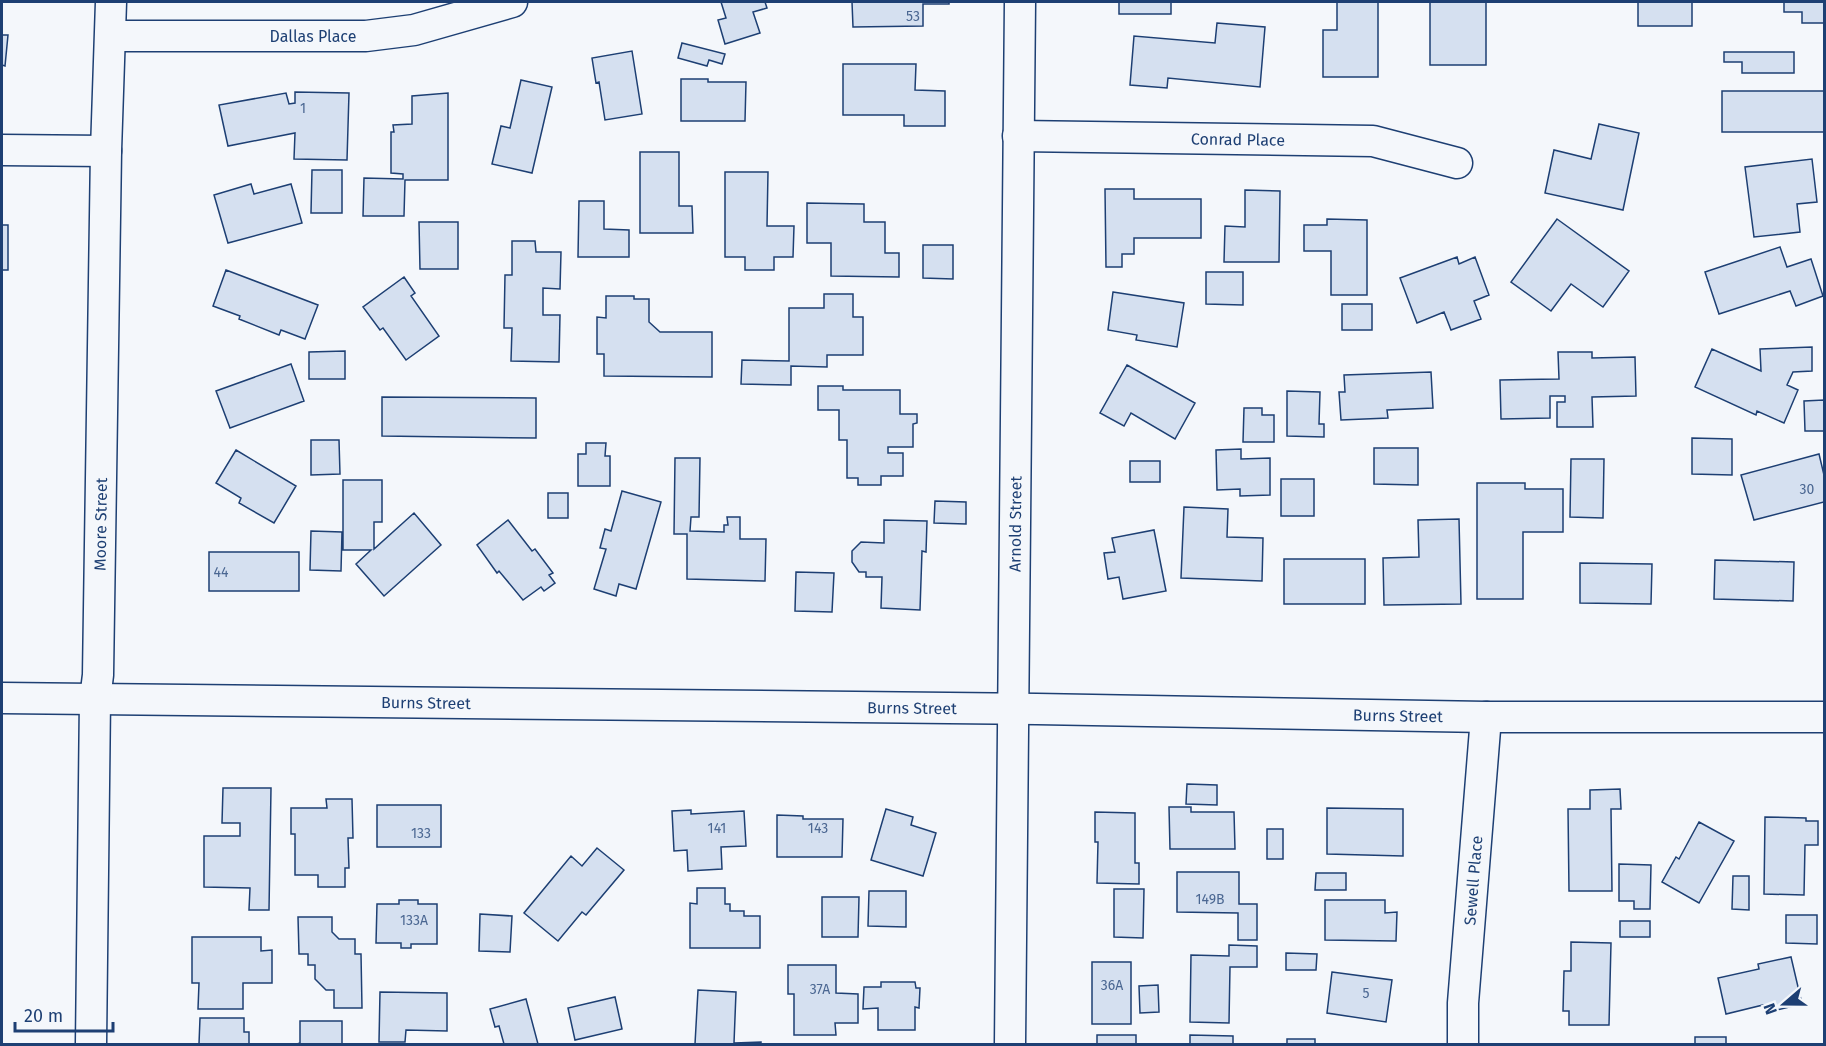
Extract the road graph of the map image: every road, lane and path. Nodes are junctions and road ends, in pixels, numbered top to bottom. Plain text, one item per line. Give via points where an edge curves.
1 (111, 2) edge
2 (512, 2) edge
3 (1020, 2) edge
4 (111, 36) junction
5 (1018, 136) junction
6 (2, 150) edge
7 (106, 151) junction
8 (1457, 163) dead end
9 (2, 698) edge
10 (95, 699) junction
11 (1013, 709) junction
12 (1486, 717) junction
13 (1824, 717) edge
14 (91, 1044) edge
15 (1010, 1044) edge
16 (1463, 1044) edge

1 - 4 street, Moore Street
2 - 4 street, Dallas Place via 414,30 366,36
3 - 5 street, Arnold Street
4 - 7 street, Moore Street
5 - 8 street, Conrad Place via 1373,141
5 - 11 street, Arnold Street
6 - 7 street
7 - 10 street, Moore Street
9 - 10 street, Burns Street
10 - 11 street, Burns Street
10 - 14 street, Moore Street
11 - 12 street, Burns Street
11 - 15 street, Arnold Street
12 - 13 street, Burns Street
12 - 16 street, Sewell Place

